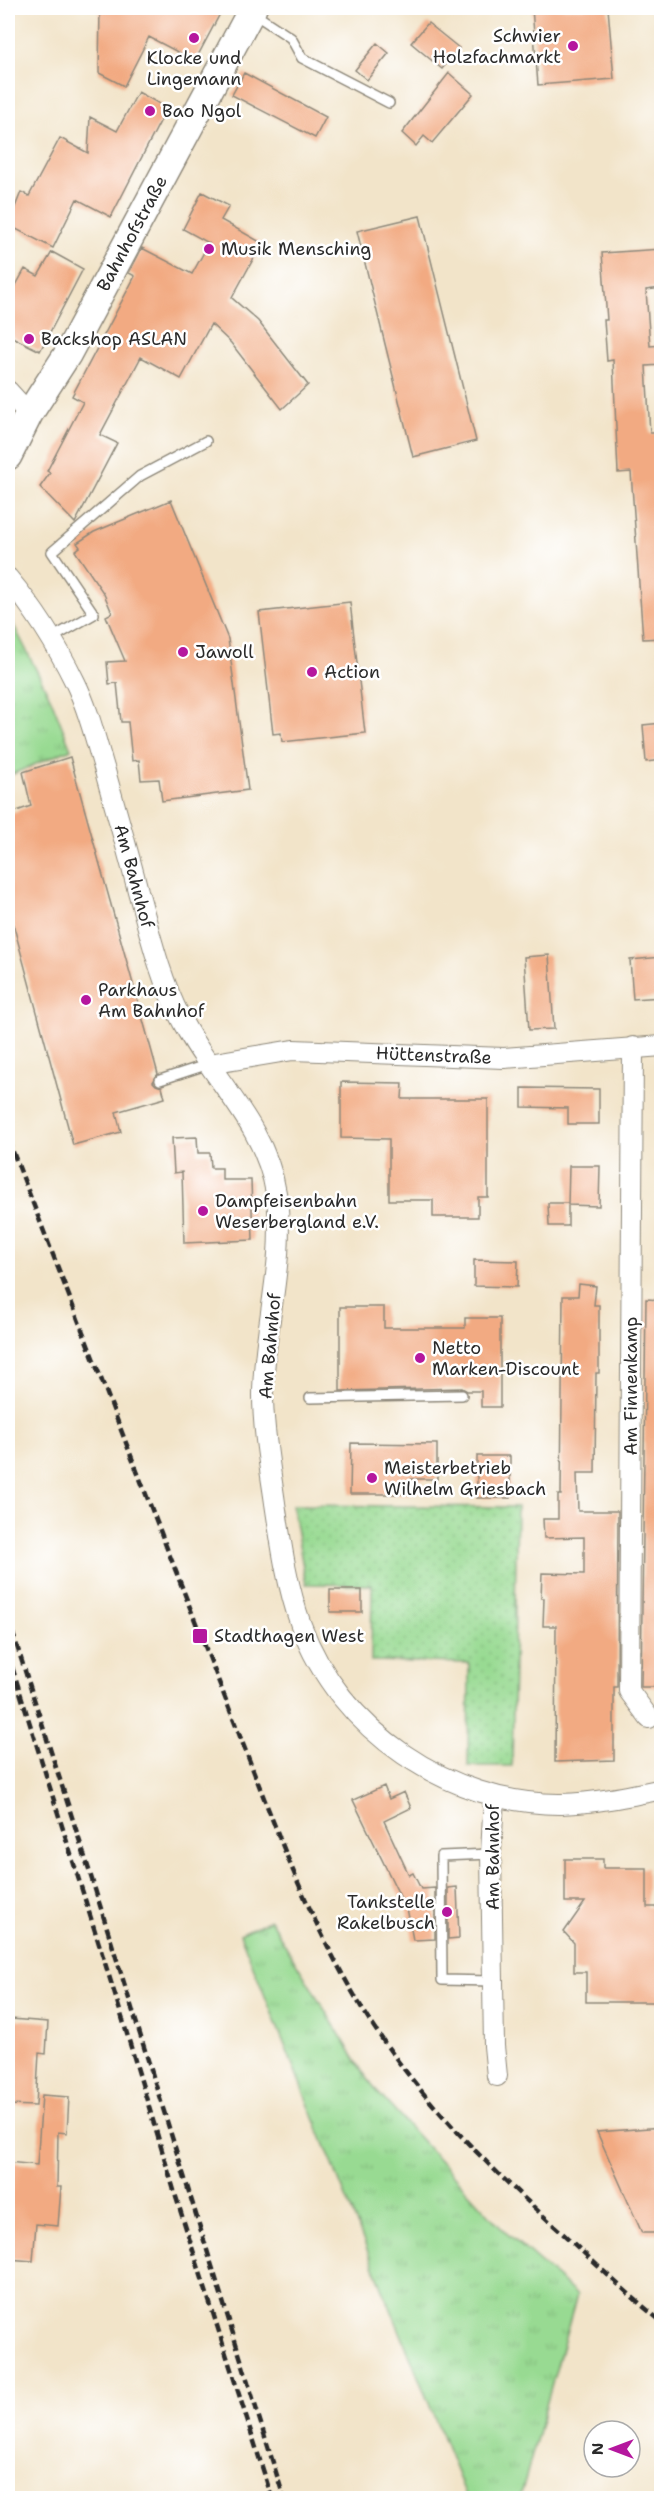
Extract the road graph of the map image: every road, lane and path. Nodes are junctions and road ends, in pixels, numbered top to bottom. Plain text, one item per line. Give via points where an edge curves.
1 (252, 10) edge
2 (388, 103) dead end
3 (8, 391) edge
4 (29, 414) junction
5 (206, 441) dead end
6 (8, 456) edge
7 (8, 578) edge
8 (52, 638) junction
9 (662, 1046) edge
10 (633, 1047) junction
11 (209, 1064) junction
12 (160, 1080) dead end
13 (462, 1395) dead end
14 (309, 1398) dead end
15 (649, 1718) dead end
16 (662, 1789) edge
17 (495, 1796) junction
18 (491, 1854) junction
19 (493, 1981) junction
20 (497, 2076) dead end

1 - 2 lane via 291,38 302,58
1 - 4 main road, Bahnhofstraße via 67,356
3 - 4 street
4 - 6 main road, Bahnhofstraße
5 - 8 lane via 140,476 52,552 94,614
7 - 8 street, Am Bahnhof
8 - 11 street, Am Bahnhof via 77,686 96,741 160,970 180,1018
9 - 10 street, Hüttenstraße
10 - 11 street, Hüttenstraße via 504,1058 293,1050
10 - 15 street, Am Finnenkamp via 629,1691
11 - 12 lane
11 - 17 street, Am Bahnhof via 248,1119 266,1153 276,1192 280,1236 265,1358 265,1431 285,1563 302,1628 321,1667 373,1731 434,1772
13 - 14 lane
16 - 17 street via 561,1804
17 - 18 street, Am Bahnhof
18 - 19 street, Am Bahnhof
18 - 19 lane via 441,1856 442,1980
19 - 20 street, Am Bahnhof

